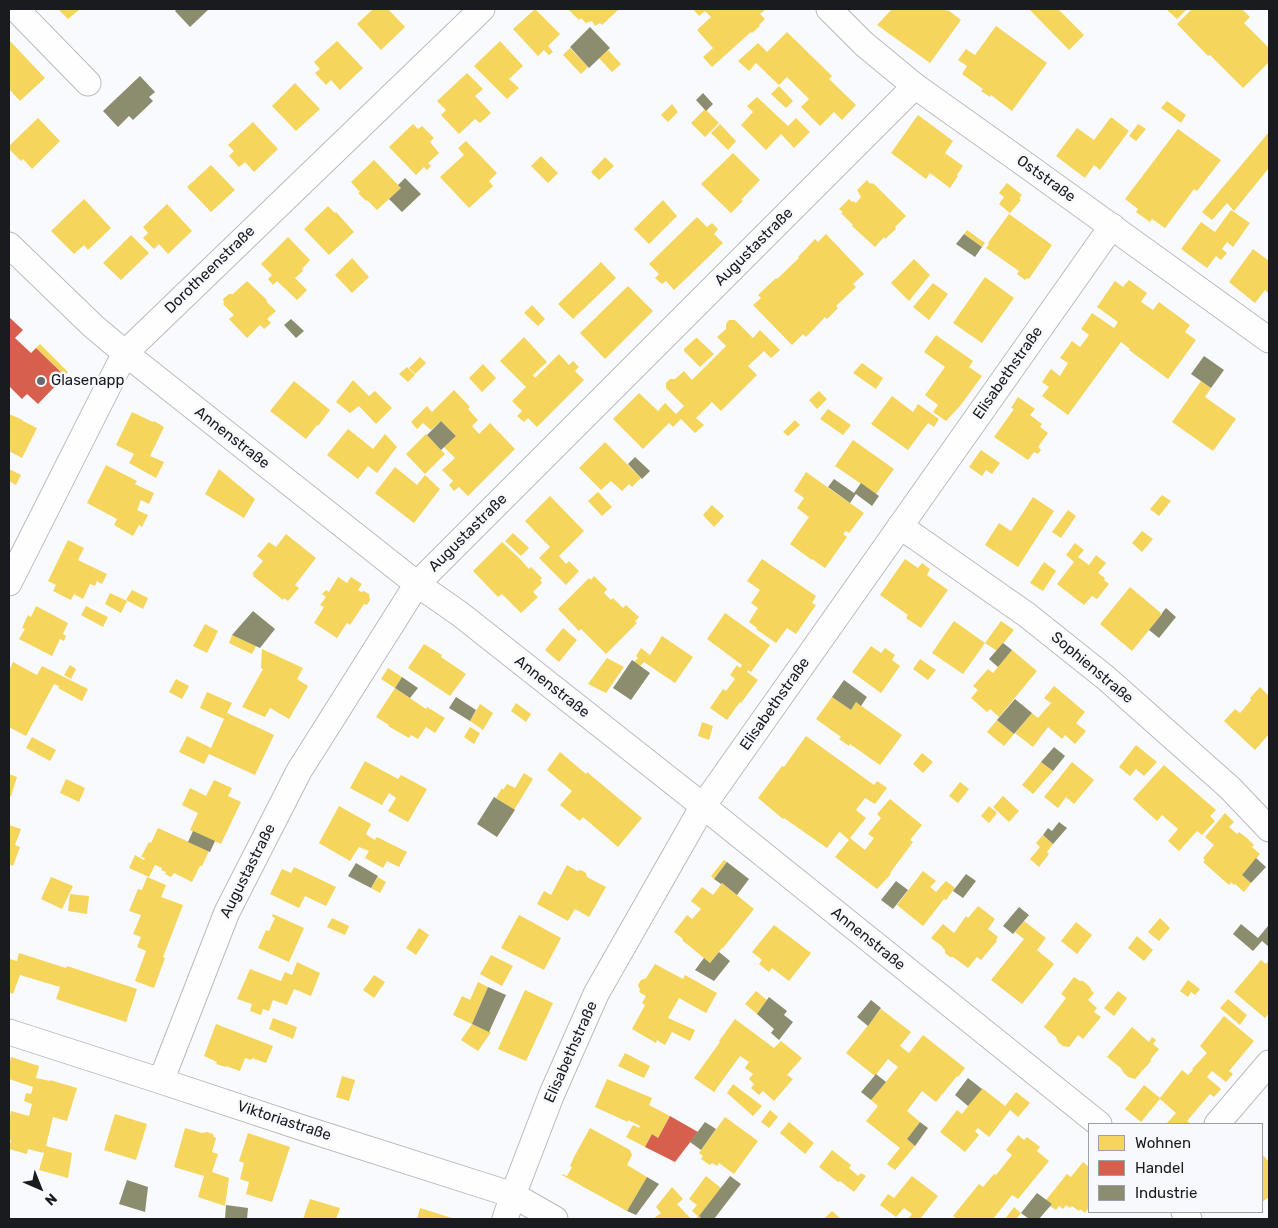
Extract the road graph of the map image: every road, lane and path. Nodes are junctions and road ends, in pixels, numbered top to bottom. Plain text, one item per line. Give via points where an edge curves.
1 (16, 9) edge
2 (482, 9) edge
3 (829, 9) edge
4 (88, 83) dead end
5 (915, 86) junction
6 (1112, 226) junction
7 (9, 245) edge
8 (1269, 340) edge
9 (125, 353) junction
10 (900, 526) junction
11 (9, 583) edge
12 (417, 584) junction
13 (703, 806) junction
14 (1269, 829) edge
15 (9, 1032) edge
16 (1269, 1063) edge
17 (161, 1080) junction
18 (1098, 1123) edge
19 (1218, 1123) edge
20 (513, 1195) junction
21 (505, 1219) edge
22 (555, 1219) edge

1 - 4 street
2 - 9 street, Dorotheenstraße
3 - 5 street, Oststraße via 864,44
5 - 6 street, Oststraße
5 - 12 street, Augustastraße
6 - 8 street, Oststraße
6 - 10 street, Elisabethstraße
7 - 9 street, Annenstraße
9 - 11 street, Dorotheenstraße
9 - 12 street, Annenstraße
10 - 13 street, Elisabethstraße
10 - 14 street, Sophienstraße via 1027,615 1106,678 1230,788
12 - 13 street, Annenstraße via 468,620
12 - 17 street, Augustastraße via 299,772 226,912
13 - 18 street, Annenstraße
13 - 20 street, Elisabethstraße via 596,994 551,1096
15 - 17 street, Viktoriastraße
16 - 19 street
17 - 20 street, Viktoriastraße
20 - 21 street, Elisabethstraße
20 - 22 street, Viktoriastraße

